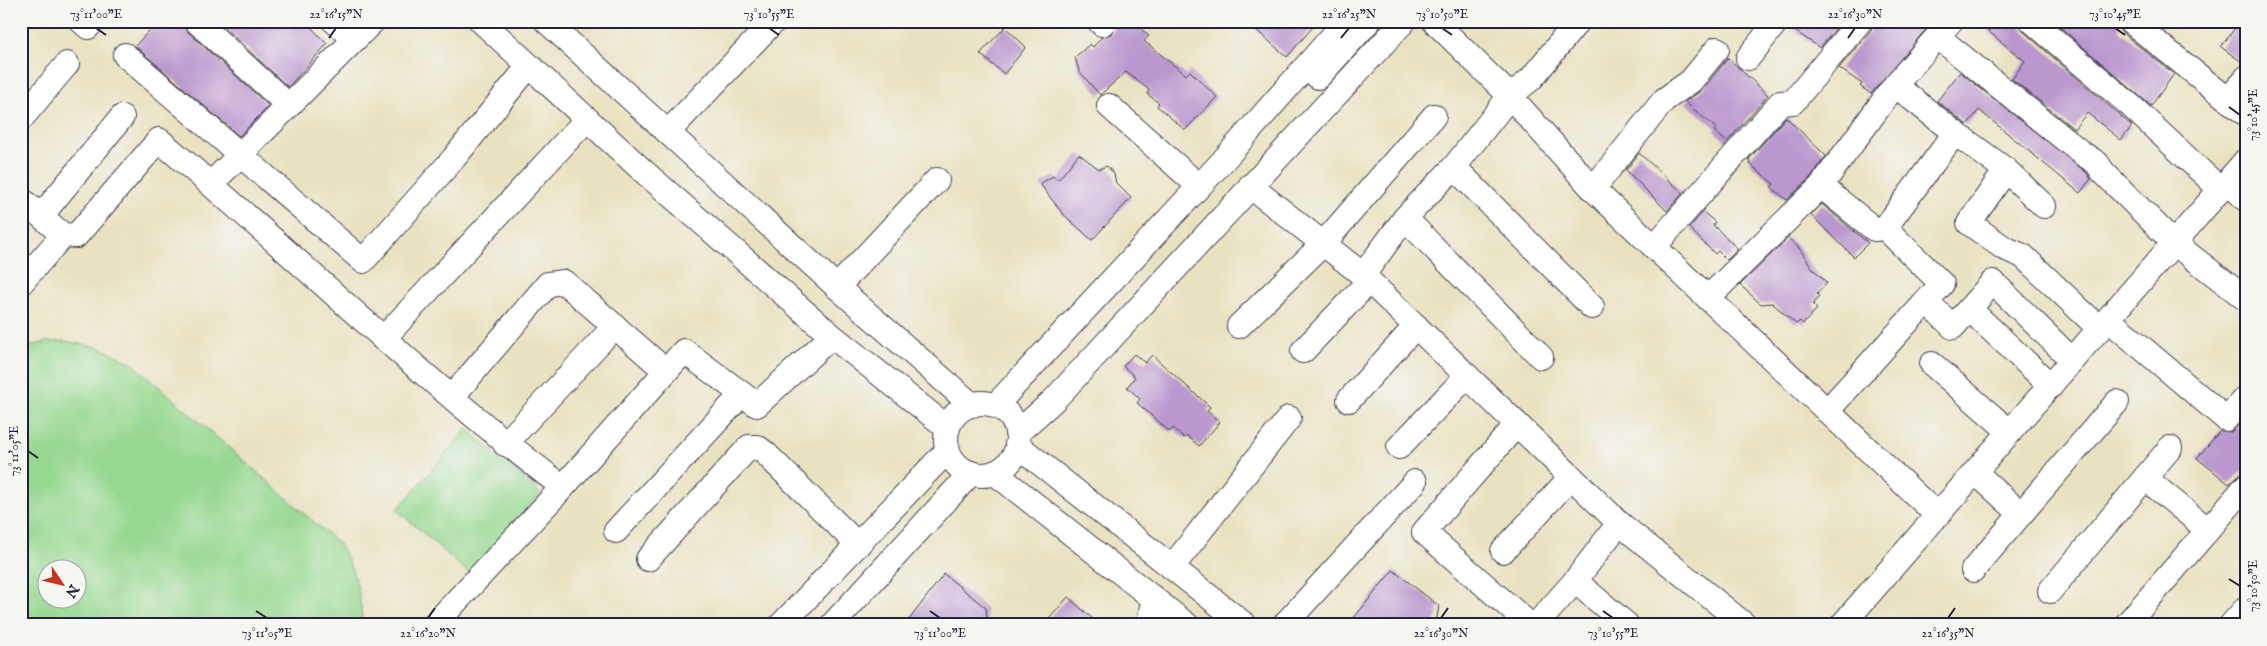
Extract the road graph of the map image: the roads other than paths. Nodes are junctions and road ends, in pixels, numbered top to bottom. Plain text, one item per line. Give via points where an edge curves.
1 (81, 21) edge
2 (92, 21) edge
3 (196, 21) edge
4 (334, 21) edge
5 (373, 21) edge
6 (481, 21) edge
7 (546, 21) edge
8 (774, 21) edge
9 (1346, 21) edge
10 (1369, 21) edge
11 (1386, 21) edge
12 (1404, 21) edge
13 (1434, 21) edge
14 (1578, 21) edge
15 (1777, 21) edge
16 (1860, 21) edge
17 (2032, 21) edge
18 (2130, 21) edge
19 (1944, 29) edge
20 (355, 39) junction
21 (1717, 49) dead end
22 (125, 55) dead end
23 (1748, 58) dead end
24 (67, 64) dead end
25 (529, 66) junction
26 (2246, 78) edge
27 (1895, 86) junction
28 (1510, 96) junction
29 (288, 105) junction
30 (1109, 106) dead end
31 (2237, 107) edge
32 (1434, 116) dead end
33 (122, 117) dead end
34 (587, 119) junction
35 (21, 120) edge
36 (668, 132) junction
37 (1955, 133) junction
38 (241, 154) junction
39 (2246, 160) edge
40 (1454, 167) junction
41 (2006, 170) junction
42 (937, 180) dead end
43 (211, 184) junction
44 (1199, 186) junction
45 (1250, 186) junction
46 (1821, 186) junction
47 (2223, 186) junction
48 (1593, 189) junction
49 (21, 199) edge
50 (2246, 199) edge
51 (2044, 206) dead end
52 (41, 216) junction
53 (1406, 218) junction
54 (1885, 228) junction
55 (63, 235) junction
56 (2174, 242) junction
57 (1323, 244) junction
58 (1654, 247) junction
59 (1366, 278) junction
60 (21, 283) edge
61 (837, 287) junction
62 (1124, 294) junction
63 (1708, 298) junction
64 (2246, 299) edge
65 (1927, 302) junction
66 (1592, 307) dead end
67 (1979, 318) dead end
68 (2104, 324) junction
69 (614, 326) junction
70 (1239, 326) dead end
71 (1416, 326) junction
72 (832, 336) junction
73 (383, 339) junction
74 (1304, 351) dead end
75 (1541, 357) dead end
76 (2072, 360) junction
77 (1932, 364) dead end
78 (666, 371) junction
79 (1026, 372) junction
80 (1467, 376) junction
81 (2050, 386) junction
82 (742, 394) junction
83 (452, 397) junction
84 (2246, 397) edge
85 (1054, 400) junction
86 (1349, 400) dead end
87 (2117, 402) dead end
88 (972, 405) junction
89 (995, 406) junction
90 (1827, 411) junction
91 (1289, 418) dead end
92 (1517, 424) junction
93 (2010, 432) junction
94 (948, 439) junction
95 (1017, 439) junction
96 (505, 444) junction
97 (1399, 447) dead end
98 (2170, 448) dead end
99 (1976, 472) junction
100 (972, 473) junction
101 (995, 473) junction
102 (1571, 477) junction
103 (2145, 478) junction
104 (1414, 482) dead end
105 (2246, 486) edge
106 (563, 487) junction
107 (2021, 514) junction
108 (1938, 516) junction
109 (1619, 523) junction
110 (2208, 530) junction
111 (616, 531) dead end
112 (858, 545) junction
113 (1503, 550) dead end
114 (648, 558) dead end
115 (1172, 567) junction
116 (1974, 570) dead end
117 (1575, 581) junction
118 (2050, 591) dead end
119 (1154, 598) junction
120 (1846, 624) edge
121 (434, 625) edge
122 (781, 625) edge
123 (832, 625) edge
124 (1148, 625) edge
125 (1187, 625) edge
126 (1245, 625) edge
127 (1284, 625) edge
128 (1530, 625) edge
129 (1536, 625) edge
130 (1627, 625) edge
131 (1746, 625) edge
132 (2126, 625) edge

1 - 2 street via 88,27
3 - 29 street
4 - 20 street
5 - 20 street
6 - 25 street
7 - 36 street
8 - 36 street
9 - 44 street
10 - 62 street
11 - 62 street
12 - 45 street
13 - 28 street
14 - 28 street via 1531,78
15 - 23 street
16 - 58 street via 1793,102 1780,103
17 - 47 street
18 - 31 street
19 - 27 street
19 - 56 street via 2082,154 2097,163
20 - 29 street
21 - 48 street via 1691,81 1664,100
22 - 38 street
24 - 35 street
25 - 34 street
25 - 38 street via 363,262
26 - 31 street
27 - 37 street
27 - 46 street
28 - 40 street
28 - 48 street
29 - 38 street
30 - 44 street
32 - 57 street
33 - 52 street
34 - 72 street
34 - 73 street
36 - 61 street
37 - 41 street
37 - 54 street
38 - 43 street
39 - 47 street
40 - 53 street
40 - 66 street
41 - 51 street
41 - 68 street via 1970,223 2004,248 2023,256
42 - 61 street
43 - 55 street via 159,140 76,236
43 - 73 street
44 - 79 street
45 - 57 street
45 - 85 street
46 - 54 street via 1874,230
46 - 63 street
47 - 50 street
47 - 56 street
48 - 58 street
49 - 52 street
52 - 55 street
53 - 59 street
53 - 75 street
54 - 65 street via 1942,284
55 - 60 street
56 - 64 street
56 - 68 street
57 - 59 street
57 - 70 street
58 - 63 street
59 - 71 street
59 - 74 street
61 - 88 street
62 - 79 street
62 - 85 street via 1090,339
63 - 90 street
65 - 76 street via 1953,327 1993,282
65 - 90 street via 1885,336
67 - 81 street
68 - 76 street
68 - 84 street via 2226,419
69 - 78 street
69 - 83 street via 564,282 548,284
69 - 96 street
71 - 80 street
71 - 86 street
72 - 82 street via 757,405
72 - 94 street
73 - 83 street
76 - 81 street
77 - 93 street
78 - 82 street via 684,351
78 - 106 street
79 - 89 street
80 - 92 street
80 - 97 street
81 - 93 street
82 - 111 street
83 - 96 street
85 - 95 street
87 - 107 street
88 - 89 street
88 - 94 street via 957,414
89 - 95 street via 1010,416
90 - 108 street
91 - 115 street
92 - 102 street
92 - 128 street via 1424,532
93 - 99 street
94 - 100 street via 953,460
94 - 112 street
95 - 101 street via 1013,457
95 - 115 street
96 - 106 street
98 - 103 street
99 - 107 street
99 - 108 street
100 - 101 street
100 - 123 street
101 - 119 street
102 - 109 street
102 - 113 street
103 - 110 street
103 - 118 street
104 - 127 street
105 - 110 street
106 - 121 street
107 - 116 street
108 - 120 street
109 - 117 street
109 - 131 street
110 - 132 street
112 - 114 street via 765,453 757,447 749,447
112 - 122 street
115 - 126 street
117 - 129 street
117 - 130 street
119 - 124 street
119 - 125 street

